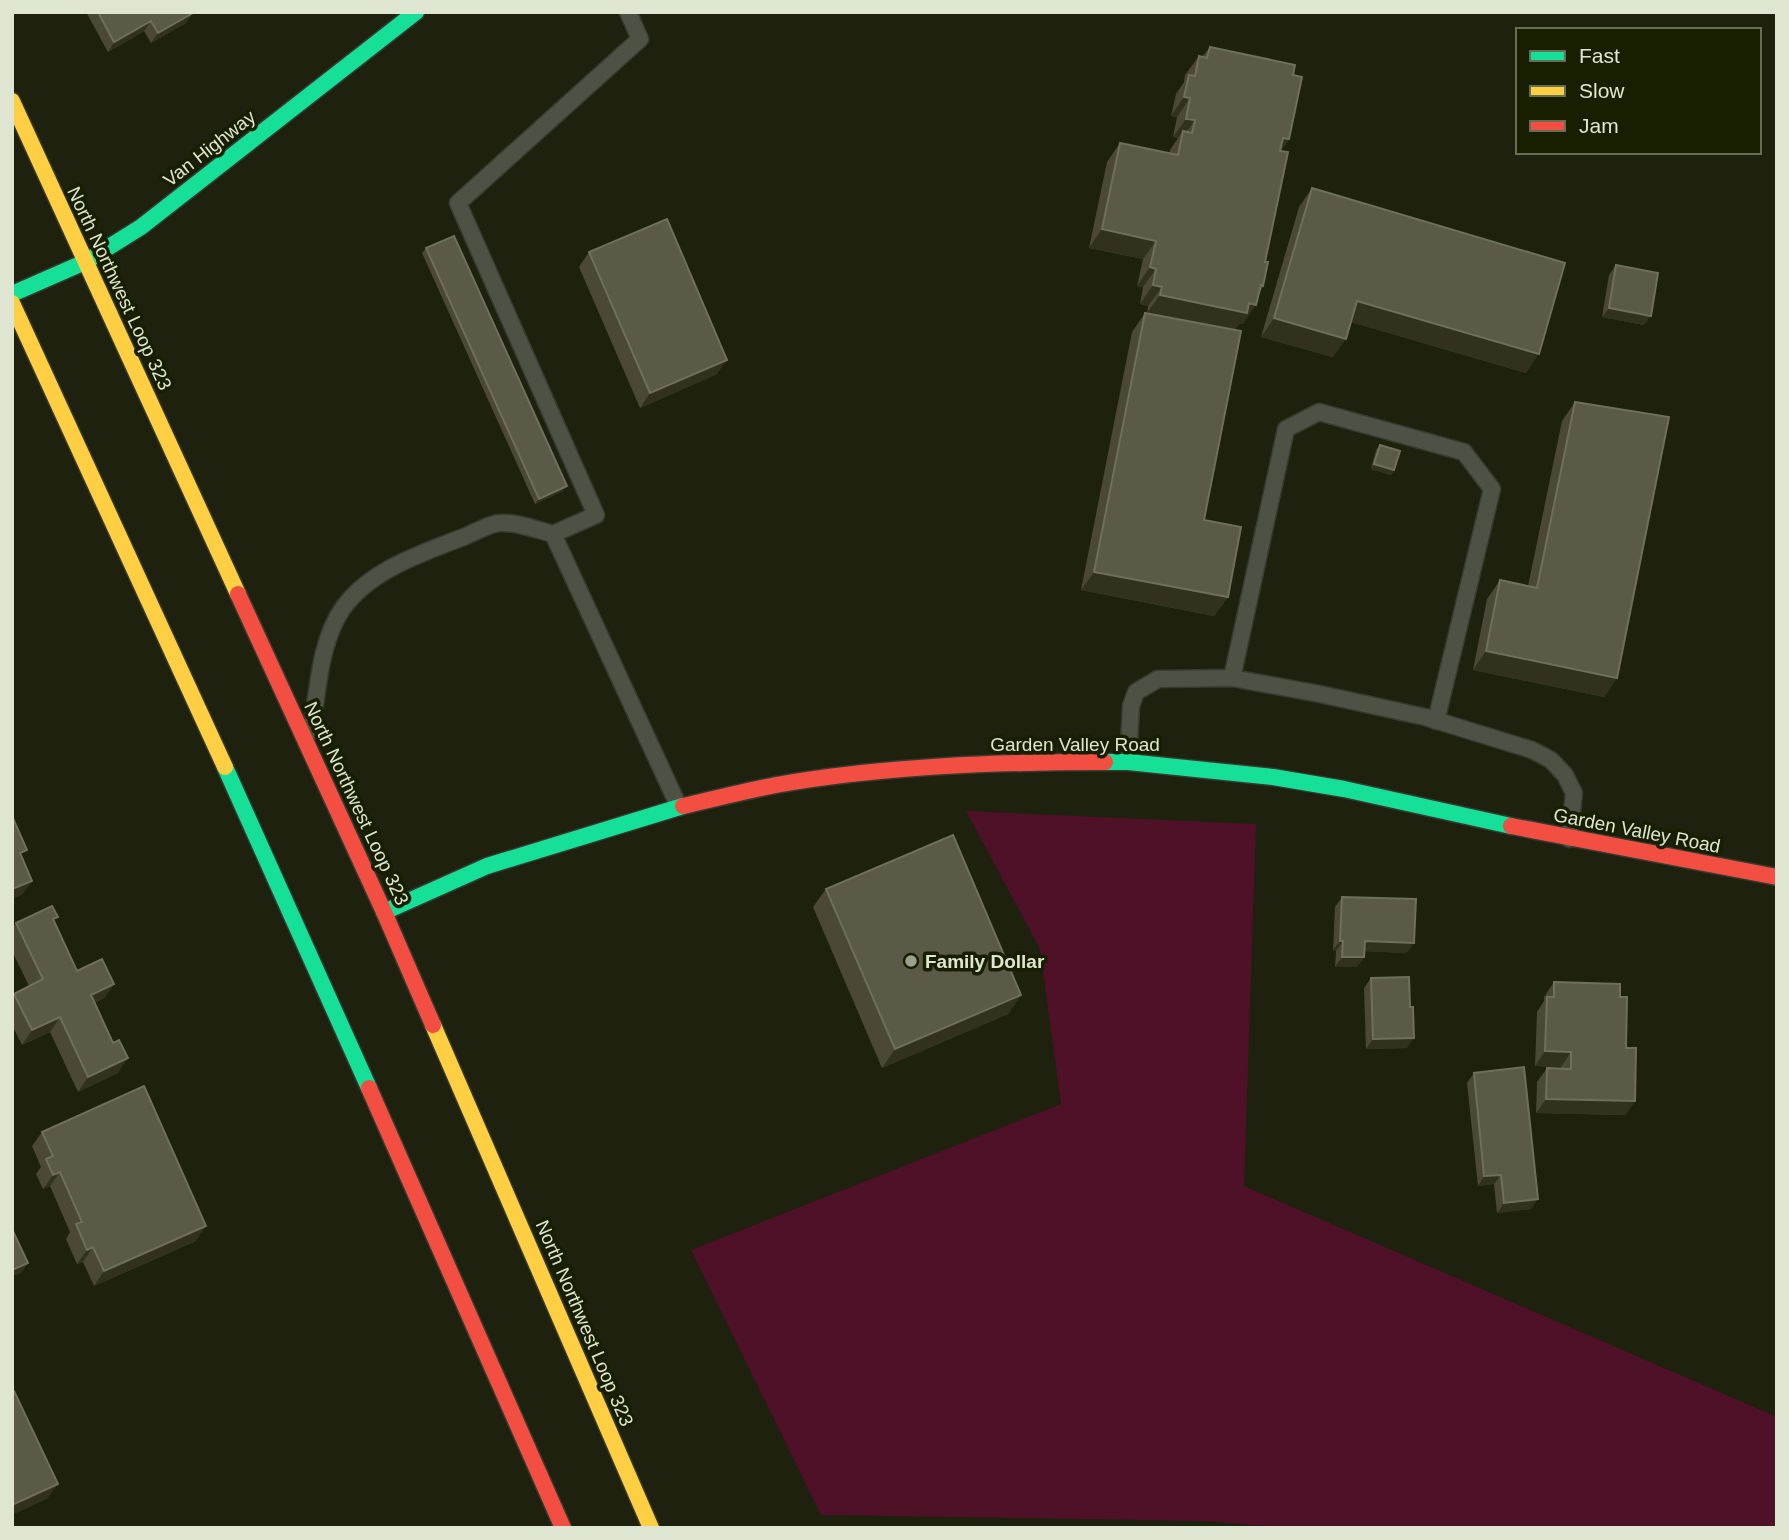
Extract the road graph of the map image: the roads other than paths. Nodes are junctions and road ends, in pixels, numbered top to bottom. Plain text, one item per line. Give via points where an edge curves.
1 (416, 12) edge
2 (628, 12) edge
3 (12, 102) edge
4 (85, 262) junction
5 (12, 294) edge
6 (12, 303) edge
7 (553, 534) junction
8 (1232, 678) junction
9 (1436, 721) junction
10 (308, 748) junction
11 (1128, 762) junction
12 (679, 807) junction
13 (1569, 839) junction
14 (1777, 877) edge
15 (384, 912) junction
16 (563, 1528) edge
17 (650, 1528) edge

1 - 4 main road, Van Highway via 141,227
2 - 7 lane via 640,39 458,202 596,515
3 - 4 main road, North Northwest Loop 323
4 - 5 main road, Van Highway
4 - 10 main road, North Northwest Loop 323
6 - 16 main road via 307,946
7 - 10 lane via 500,523 412,558 360,590 331,630
7 - 12 lane
8 - 9 lane
8 - 9 lane via 1286,429 1319,412 1464,452 1492,489
8 - 11 lane via 1158,678 1136,692
9 - 13 lane via 1551,760 1574,793
10 - 15 main road, North Northwest Loop 323
11 - 12 main road, Garden Valley Road via 894,770 777,785
11 - 13 main road, Garden Valley Road via 1344,789
12 - 15 main road, Garden Valley Road via 487,866
13 - 14 main road, Garden Valley Road
15 - 17 main road, North Northwest Loop 323

